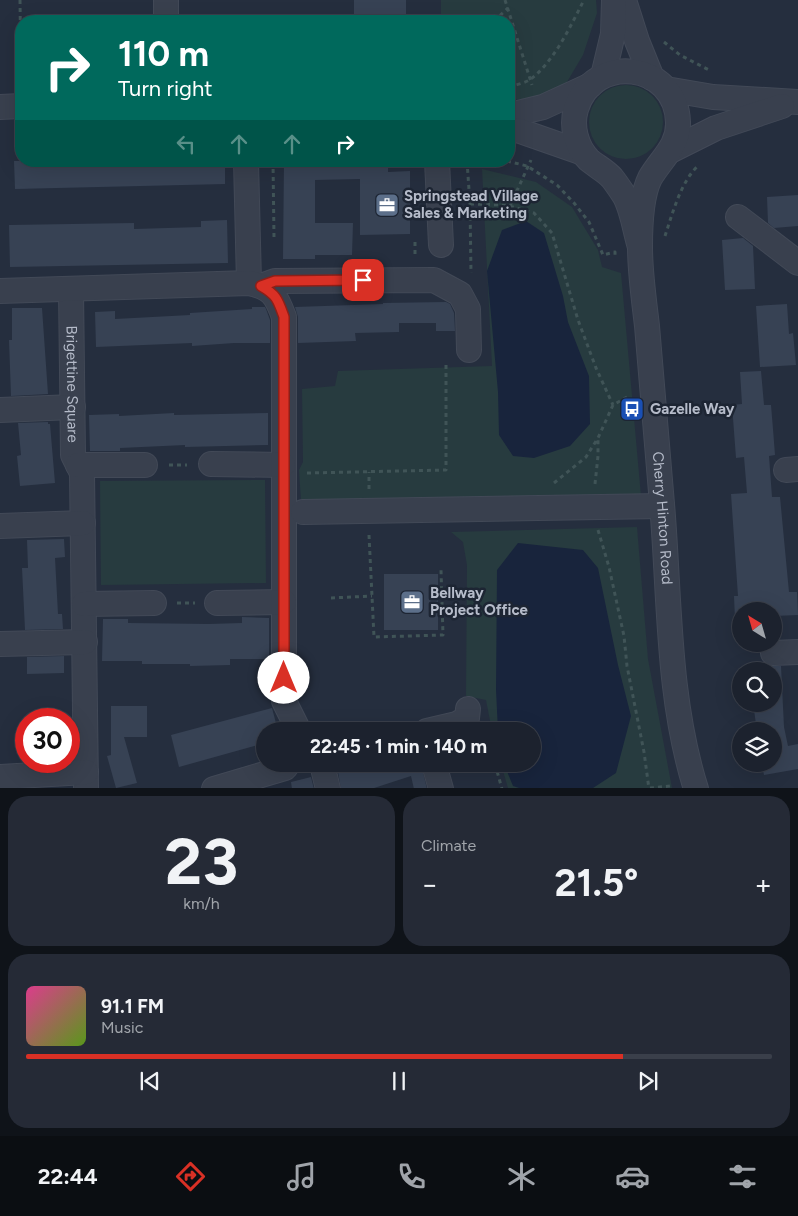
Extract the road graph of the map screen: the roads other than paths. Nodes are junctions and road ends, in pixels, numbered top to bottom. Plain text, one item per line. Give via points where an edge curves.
1 (166, 0) edge
2 (614, 0) edge
3 (624, 0) edge
4 (166, 15) edge
5 (597, 81) junction
6 (659, 83) junction
7 (794, 103) edge
8 (15, 106) edge
9 (0, 107) edge
10 (515, 114) edge
11 (515, 130) edge
12 (667, 155) junction
13 (586, 156) junction
14 (246, 167) edge
15 (437, 167) edge
16 (738, 218) dead end
17 (440, 245) dead end
18 (640, 247) junction
19 (798, 263) edge
20 (255, 284) junction
21 (71, 290) junction
22 (0, 291) edge
23 (470, 350) road end
24 (72, 407) junction
25 (0, 410) edge
26 (211, 464) road end
27 (78, 465) junction
28 (145, 465) road end
29 (293, 469) junction
30 (662, 506) junction
31 (303, 512) dead end
32 (83, 523) junction
33 (0, 526) edge
34 (284, 602) junction
35 (154, 603) road end
36 (217, 603) road end
37 (84, 604) junction
38 (85, 642) junction
39 (0, 644) edge
40 (798, 652) edge
41 (773, 653) dead end
42 (468, 709) dead end
43 (295, 722) edge
44 (460, 722) edge
45 (271, 772) edge
46 (324, 772) edge
47 (436, 772) edge
48 (0, 777) edge
49 (86, 780) edge
50 (687, 787) edge
51 (214, 788) edge
52 (328, 788) edge
53 (441, 788) edge

1 - 4 street
2 - 5 street via 613,34
3 - 6 street via 637,41
5 - 6 street via 615,72 628,71 641,72
5 - 10 street via 543,107
5 - 13 street via 581,96 576,110 577,140
6 - 7 street via 713,97
6 - 12 street via 673,100 677,112 676,139
7 - 12 street via 716,128
8 - 9 street
11 - 13 street
12 - 13 street via 634,174 613,173
12 - 18 street via 644,194
13 - 18 street via 612,178 625,197
14 - 20 street
15 - 17 street
16 - 19 street
18 - 30 street, Cherry Hinton Road
20 - 21 street
20 - 23 street via 275,281 434,280 460,294 468,309
20 - 29 street via 278,299 284,317
21 - 22 street
21 - 24 street, Brigettine Square
24 - 25 street
24 - 27 street, Brigettine Square via 73,456
26 - 29 street
27 - 28 street
27 - 32 street, Brigettine Square via 82,473
29 - 34 street
30 - 31 street
30 - 50 street, Cherry Hinton Road via 673,670 686,756
32 - 33 street
32 - 37 street, Brigettine Square
34 - 36 street
34 - 43 street via 284,701
35 - 37 street
37 - 38 street, Brigettine Square
38 - 39 street
38 - 49 street, Brigettine Square
40 - 41 street
42 - 44 street via 467,718
45 - 51 street
46 - 52 street
47 - 53 street
48 - 49 street, Brigettine Square

